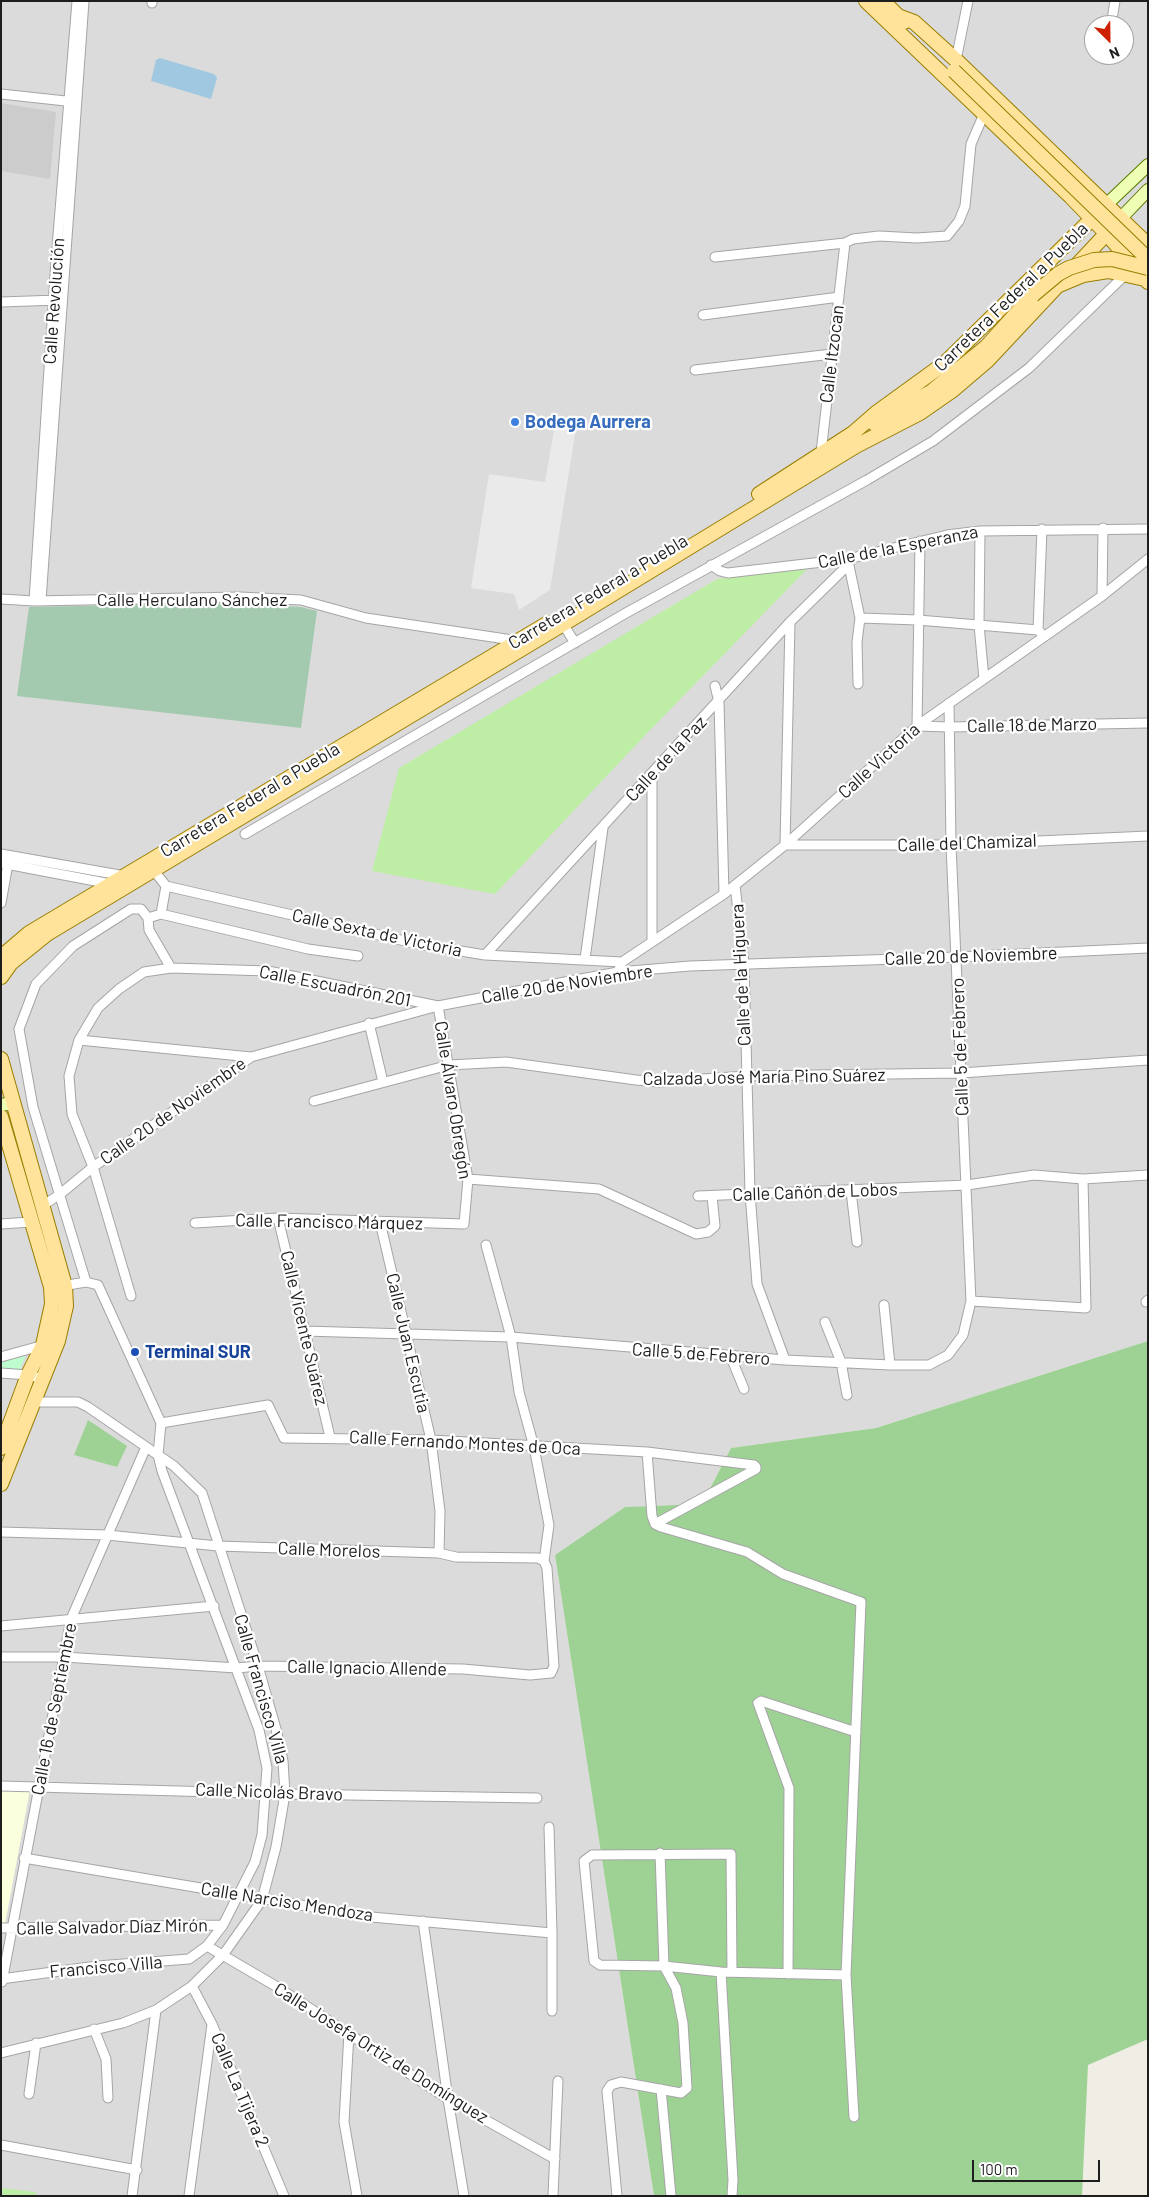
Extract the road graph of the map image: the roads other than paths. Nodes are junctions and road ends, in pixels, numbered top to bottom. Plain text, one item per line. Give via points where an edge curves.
1 (77, 1) edge
2 (84, 1) edge
3 (866, 1) edge
4 (883, 1) edge
5 (968, 1) edge
6 (1115, 1) edge
7 (1113, 15) edge
8 (956, 66) junction
9 (1, 94) edge
10 (74, 102) junction
11 (984, 114) junction
12 (1148, 165) edge
13 (1085, 183) junction
14 (1148, 190) edge
15 (1071, 197) junction
16 (1106, 205) junction
17 (1120, 218) junction
18 (1092, 219) junction
19 (1106, 233) junction
20 (845, 243) junction
21 (1148, 245) edge
22 (715, 257) dead end
23 (1052, 258) junction
24 (1148, 259) edge
25 (1040, 271) junction
26 (1126, 274) junction
27 (1147, 276) edge
28 (1062, 280) junction
29 (839, 297) junction
30 (59, 300) junction
31 (1, 302) edge
32 (703, 314) dead end
33 (832, 354) junction
34 (696, 370) dead end
35 (853, 433) junction
36 (824, 458) junction
37 (1103, 528) junction
38 (1042, 529) junction
39 (1148, 529) edge
40 (980, 531) junction
41 (920, 541) junction
42 (1148, 559) edge
43 (848, 562) junction
44 (711, 565) junction
45 (1102, 596) junction
46 (2, 600) edge
47 (38, 600) junction
48 (860, 618) junction
49 (918, 620) junction
50 (790, 622) junction
51 (564, 624) junction
52 (979, 625) junction
53 (1041, 634) junction
54 (575, 643) junction
55 (521, 644) junction
56 (984, 678) junction
57 (858, 684) dead end
58 (715, 686) dead end
59 (719, 702) junction
60 (949, 703) junction
61 (1148, 723) edge
62 (917, 726) junction
63 (949, 727) junction
64 (652, 774) junction
65 (603, 827) junction
66 (244, 834) dead end
67 (1148, 836) edge
68 (785, 845) junction
69 (951, 845) junction
70 (5, 859) edge
71 (150, 866) junction
72 (119, 882) junction
73 (735, 885) junction
74 (166, 886) junction
75 (724, 894) junction
76 (97, 898) junction
77 (1, 903) edge
78 (161, 914) junction
79 (148, 918) junction
80 (652, 941) junction
81 (1148, 948) edge
82 (485, 954) junction
83 (358, 956) dead end
84 (1, 957) edge
85 (957, 957) junction
86 (585, 959) junction
87 (622, 962) junction
88 (744, 964) junction
89 (171, 968) junction
90 (618, 972) junction
91 (1, 977) edge
92 (438, 1006) junction
93 (369, 1023) junction
94 (79, 1040) junction
95 (251, 1057) junction
96 (1, 1059) edge
97 (1148, 1060) edge
98 (449, 1065) junction
99 (961, 1073) junction
100 (746, 1076) junction
101 (382, 1082) junction
102 (314, 1101) dead end
103 (7, 1104) edge
104 (1, 1117) edge
105 (92, 1168) junction
106 (1148, 1175) edge
107 (468, 1179) junction
108 (1082, 1179) junction
109 (967, 1186) junction
110 (851, 1191) junction
111 (750, 1193) junction
112 (59, 1195) junction
113 (698, 1196) dead end
114 (712, 1196) junction
115 (42, 1206) junction
116 (278, 1218) junction
117 (31, 1222) junction
118 (380, 1222) junction
119 (195, 1223) dead end
120 (1, 1224) edge
121 (464, 1224) joint
122 (857, 1242) dead end
123 (486, 1245) dead end
124 (86, 1282) junction
125 (58, 1286) junction
126 (131, 1296) dead end
127 (971, 1301) junction
128 (884, 1305) dead end
129 (825, 1322) dead end
130 (304, 1331) junction
131 (405, 1333) junction
132 (511, 1337) junction
133 (49, 1347) junction
134 (730, 1356) junction
135 (1, 1357) edge
136 (785, 1360) junction
137 (841, 1362) junction
138 (890, 1365) junction
139 (1, 1373) edge
140 (28, 1375) junction
141 (43, 1379) junction
142 (744, 1389) dead end
143 (847, 1395) dead end
144 (34, 1402) junction
145 (161, 1423) junction
146 (330, 1437) junction
147 (431, 1440) junction
148 (146, 1447) junction
149 (534, 1447) junction
150 (1, 1448) edge
151 (647, 1452) junction
152 (158, 1455) junction
153 (1, 1484) edge
154 (655, 1524) junction
155 (1, 1532) edge
156 (107, 1535) junction
157 (191, 1544) junction
158 (218, 1546) junction
159 (439, 1553) junction
160 (544, 1561) junction
161 (214, 1606) junction
162 (71, 1619) junction
163 (1, 1626) edge
164 (1, 1657) edge
165 (64, 1657) junction
166 (258, 1666) junction
167 (236, 1668) junction
168 (856, 1732) junction
169 (1, 1786) edge
170 (39, 1786) junction
171 (266, 1792) junction
172 (285, 1794) junction
173 (536, 1798) dead end
174 (549, 1827) dead end
175 (660, 1852) junction
176 (24, 1858) junction
177 (239, 1895) junction
178 (262, 1900) junction
179 (423, 1921) junction
180 (223, 1925) junction
181 (1, 1928) edge
182 (11, 1928) junction
183 (552, 1933) junction
184 (207, 1946) junction
185 (223, 1955) junction
186 (664, 1966) junction
187 (721, 1972) junction
188 (732, 1972) junction
189 (788, 1974) junction
190 (846, 1975) junction
191 (2, 1980) edge
192 (192, 1986) junction
193 (156, 2010) junction
194 (552, 2011) dead end
195 (212, 2024) junction
196 (94, 2030) junction
197 (349, 2033) junction
198 (36, 2042) junction
199 (1, 2052) edge
200 (558, 2081) dead end
201 (661, 2089) junction
202 (29, 2094) dead end
203 (108, 2098) dead end
204 (448, 2099) junction
205 (854, 2117) dead end
206 (1, 2145) edge
207 (555, 2159) junction
208 (137, 2170) junction
209 (132, 2196) edge
210 (189, 2196) edge
211 (284, 2196) edge
212 (357, 2196) edge
213 (464, 2196) edge
214 (553, 2196) edge
215 (617, 2196) edge
216 (671, 2196) edge
217 (732, 2196) edge

1 - 10 street, Calle Revolución
2 - 10 street, Calle Revolución
3 - 11 main road
4 - 8 main road
5 - 8 street
6 - 7 street
8 - 13 main road
8 - 24 main road, bridge
9 - 10 street
10 - 30 street, Calle Revolución
11 - 15 main road
11 - 20 street via 971,144 965,206 959,221 947,236 879,236
12 - 16 main road, Carretera Federal a Puebla
13 - 15 main road
13 - 16 main road
14 - 17 main road, Carretera Federal a Puebla
15 - 18 main road
16 - 17 main road
16 - 18 main road, Carretera Federal a Puebla
17 - 19 main road, Carretera Federal a Puebla
17 - 21 main road
18 - 19 main road
18 - 23 main road, Carretera Federal a Puebla
19 - 27 main road
19 - 28 main road, Carretera Federal a Puebla
20 - 22 street
20 - 29 street, Calle Itzocan
23 - 25 main road, Carretera Federal a Puebla
23 - 28 main road via 1066,266
25 - 28 main road via 1047,285
25 - 35 main road, Carretera Federal a Puebla via 945,364
26 - 27 main road
26 - 28 main road via 1096,272
26 - 44 street via 1029,368 933,441
27 - 35 main road, bridge via 1112,259 1094,260 1069,268 1033,295 986,347 931,392
28 - 36 main road, Carretera Federal a Puebla via 987,361 953,390 920,412 856,446
29 - 32 street
29 - 33 street, Calle Itzocan
30 - 31 street
30 - 47 street, Calle Revolución
33 - 34 street
33 - 36 street, Calle Itzocan
35 - 36 main road, Carretera Federal a Puebla
36 - 51 main road, Carretera Federal a Puebla
36 - 55 main road, Carretera Federal a Puebla
37 - 38 street, Calle de la Esperanza
37 - 39 street, Calle de la Esperanza
37 - 45 street
38 - 40 street, Calle de la Esperanza
38 - 53 street
40 - 41 street, Calle de la Esperanza
40 - 52 street
41 - 43 street, Calle de la Esperanza
41 - 49 street
42 - 45 street, Calle Victoria
43 - 44 street, Calle de la Esperanza via 728,573
43 - 48 street
43 - 50 street, Calle de la Paz
44 - 54 street
45 - 53 street, Calle Victoria
46 - 47 street, Calle Herculano Sánchez
47 - 55 street, Calle Herculano Sánchez via 240,597 300,600 366,618
48 - 49 street
48 - 57 street
49 - 52 street
49 - 62 street
50 - 59 street, Calle de la Paz
50 - 68 street
51 - 54 street
51 - 55 main road, Carretera Federal a Puebla
52 - 53 street
52 - 56 street
53 - 56 street, Calle Victoria
54 - 66 street
55 - 71 main road, Carretera Federal a Puebla
56 - 60 street, Calle Victoria
58 - 59 street
59 - 64 street, Calle de la Paz
59 - 75 street
60 - 62 street, Calle Victoria
60 - 63 street, Calle 5 de Febrero
61 - 63 street, Calle 18 de Marzo
62 - 63 street, Calle 18 de Marzo
62 - 68 street, Calle Victoria
63 - 69 street, Calle 5 de Febrero
64 - 65 street, Calle de la Paz
64 - 80 street
65 - 82 street, Calle de la Paz
65 - 86 street
67 - 69 street, Calle del Chamizal
68 - 69 street, Calle del Chamizal
68 - 73 street, Calle Victoria
69 - 85 street, Calle 5 de Febrero
70 - 72 street
70 - 72 street
70 - 77 street
71 - 72 main road, Carretera Federal a Puebla
71 - 72 main road, Carretera Federal a Puebla via 137,880
71 - 74 street
72 - 76 main road, Carretera Federal a Puebla
73 - 75 street, Calle Victoria
73 - 88 street, Calle de la Higuera
74 - 78 street
74 - 82 street, Calle Sexta de Victoria via 418,944
75 - 80 street, Calle Victoria
76 - 84 main road, Carretera Federal a Puebla via 29,933
76 - 91 main road, Carretera Federal a Puebla via 11,963
78 - 79 street
78 - 83 street via 308,949
79 - 89 street via 149,930
79 - 112 street via 141,909 131,909 73,946 36,984 19,1029 33,1107
80 - 87 street, Calle Victoria
81 - 85 street, Calle 20 de Noviembre
82 - 86 street, Calle Sexta de Victoria
85 - 88 street, Calle 20 de Noviembre
85 - 99 street, Calle 5 de Febrero
86 - 87 street, Calle Sexta de Victoria
87 - 90 street
88 - 90 street, Calle 20 de Noviembre
88 - 100 street, Calle de la Higuera
89 - 92 street, Calle Escuadrón 201 via 268,971
89 - 94 street, Calle Escuadrón 201 via 144,972 119,989 98,1008
90 - 92 street, Calle 20 de Noviembre
92 - 93 street, Calle 20 de Noviembre
92 - 98 street, Calle Álvaro Obregón
93 - 95 street, Calle 20 de Noviembre
93 - 101 street
94 - 95 street
94 - 105 street, Calle Escuadrón 201 via 69,1076 72,1114
95 - 105 street, Calle 20 de Noviembre
96 - 103 main road
97 - 99 street, Calzada José María Pino Suárez
98 - 100 street, Calzada José María Pino Suárez via 506,1062 659,1082
98 - 101 street, Calzada José María Pino Suárez
98 - 107 street, Calle Álvaro Obregón
99 - 100 street, Calzada José María Pino Suárez
99 - 109 street, Calle 5 de Febrero
100 - 111 street, Calle de la Higuera
101 - 102 street, Calzada José María Pino Suárez
103 - 115 main road
104 - 117 main road
105 - 112 street, Calle 20 de Noviembre
105 - 126 street, Calle Escuadrón 201
106 - 108 street, Calle Cañón de Lobos
107 - 114 street, Calle Cañón de Lobos via 599,1189 696,1234 708,1232 715,1226
107 - 121 street, Calle Álvaro Obregón
108 - 109 street, Calle Cañón de Lobos via 1034,1175
108 - 127 street via 1086,1308
109 - 110 street, Calle Cañón de Lobos
109 - 127 street, Calle 5 de Febrero
110 - 111 street, Calle Cañón de Lobos
110 - 122 street
111 - 114 street, Calle Cañón de Lobos
111 - 136 street, Calle de la Higuera via 757,1284
112 - 115 street, Calle 20 de Noviembre
112 - 124 street
113 - 114 street
115 - 125 main road
116 - 118 street, Calle Francisco Márquez
116 - 119 street, Calle Francisco Márquez
116 - 130 street, Calle Vicente Suárez
117 - 120 street
117 - 125 main road
118 - 121 street, Calle Francisco Márquez
118 - 131 street, Calle Juan Escutia
123 - 132 street
124 - 125 street
124 - 145 street via 98,1285
125 - 133 main road via 52,1304
127 - 138 street, Calle 5 de Febrero via 963,1335 948,1354 929,1365
128 - 138 street
129 - 137 street
130 - 131 street
130 - 146 street, Calle Vicente Suárez
131 - 132 street
131 - 147 street, Calle Juan Escutia
132 - 134 street, Calle 5 de Febrero
132 - 149 street via 519,1392
133 - 135 street
133 - 140 main road
133 - 141 main road
134 - 136 street, Calle 5 de Febrero
134 - 142 street
136 - 137 street, Calle 5 de Febrero
137 - 138 street, Calle 5 de Febrero
137 - 143 street
139 - 140 street
140 - 141 street
140 - 150 main road
141 - 144 main road
144 - 148 street, Calle Francisco Villa via 78,1402
144 - 153 main road
145 - 146 street, Calle Fernando Montes de Oca via 268,1405 284,1438
145 - 152 street
146 - 147 street, Calle Fernando Montes de Oca
147 - 149 street, Calle Fernando Montes de Oca
147 - 159 street, Calle Juan Escutia via 440,1511
148 - 152 street, Calle Francisco Villa
148 - 156 street, Calle 16 de Septiembre
149 - 151 street, Calle Fernando Montes de Oca
149 - 160 street via 549,1525
151 - 154 street
151 - 154 street, Calle Fernando Montes de Oca via 756,1467
152 - 157 street, Calle Francisco Villa
152 - 158 street, Calle Francisco Villa via 202,1493
154 - 168 street via 747,1552 783,1574 861,1602
155 - 156 street, Calle Morelos
156 - 157 street, Calle Morelos
156 - 162 street, Calle 16 de Septiembre
157 - 158 street, Calle Morelos
157 - 161 street, Calle Francisco Villa
158 - 159 street, Calle Morelos
158 - 166 street, Calle Francisco Villa
159 - 160 street, Calle Morelos via 456,1557 538,1558
160 - 166 street, Calle Ignacio Allende via 553,1672 530,1675 463,1669
161 - 162 street
161 - 167 street, Calle Francisco Villa
162 - 163 street
162 - 165 street, Calle 16 de Septiembre
164 - 165 street, Calle Ignacio Allende
165 - 167 street, Calle Ignacio Allende
165 - 170 street, Calle 16 de Septiembre
166 - 167 street, Calle Ignacio Allende
166 - 172 street, Calle Francisco Villa via 283,1761
167 - 171 street, Calle Francisco Villa via 259,1730 267,1768
168 - 189 street via 761,1701 758,1703 788,1788
168 - 190 street
169 - 170 street, Calle Nicolás Bravo
170 - 171 street, Calle Nicolás Bravo
170 - 176 street, Calle 16 de Septiembre
171 - 172 street, Calle Nicolás Bravo
171 - 177 street, Calle Francisco Villa via 262,1835 255,1862
172 - 173 street, Calle Nicolás Bravo
172 - 178 street, Calle Francisco Villa via 276,1848
174 - 183 street
175 - 186 street
175 - 186 street via 592,1854 584,1861 594,1961 600,1965
175 - 188 street via 732,1854
176 - 177 street, Calle Narciso Mendoza
176 - 182 street, Calle 16 de Septiembre
177 - 178 street, Calle Narciso Mendoza
177 - 180 street, Calle Francisco Villa
178 - 179 street, Calle Narciso Mendoza via 372,1917
178 - 185 street, Calle Francisco Villa
179 - 183 street, Calle Narciso Mendoza
179 - 204 street
180 - 182 street, Calle Salvador Díaz Mirón
180 - 184 street, Calle Francisco Villa
181 - 182 street, Calle Salvador Díaz Mirón
182 - 191 street, Calle 16 de Septiembre
183 - 194 street
184 - 185 street, Calle Josefa Ortiz de Domínguez
184 - 191 street, Francisco Villa via 189,1959 98,1966
185 - 192 street, Calle Francisco Villa
185 - 197 street, Calle Josefa Ortiz de Domínguez
186 - 187 street
186 - 201 street via 676,1988 683,2023 687,2088 681,2093
187 - 188 street
187 - 217 street
188 - 189 street
189 - 190 street
190 - 205 street
192 - 193 street, Calle Francisco Villa
192 - 195 street, Calle La Tijera 2
193 - 196 street, Calle Francisco Villa via 124,2023
193 - 208 street
195 - 210 street
195 - 211 street, Calle La Tijera 2
196 - 198 street, Calle Francisco Villa
196 - 203 street via 106,2059
197 - 204 street, Calle Josefa Ortiz de Domínguez
197 - 212 street via 344,2122
198 - 199 street, Calle Francisco Villa
198 - 202 street
200 - 207 street
201 - 215 street via 621,2082 611,2085 607,2091
201 - 216 street
204 - 207 street, Calle Josefa Ortiz de Domínguez
204 - 213 street
206 - 208 street
207 - 214 street
208 - 209 street

